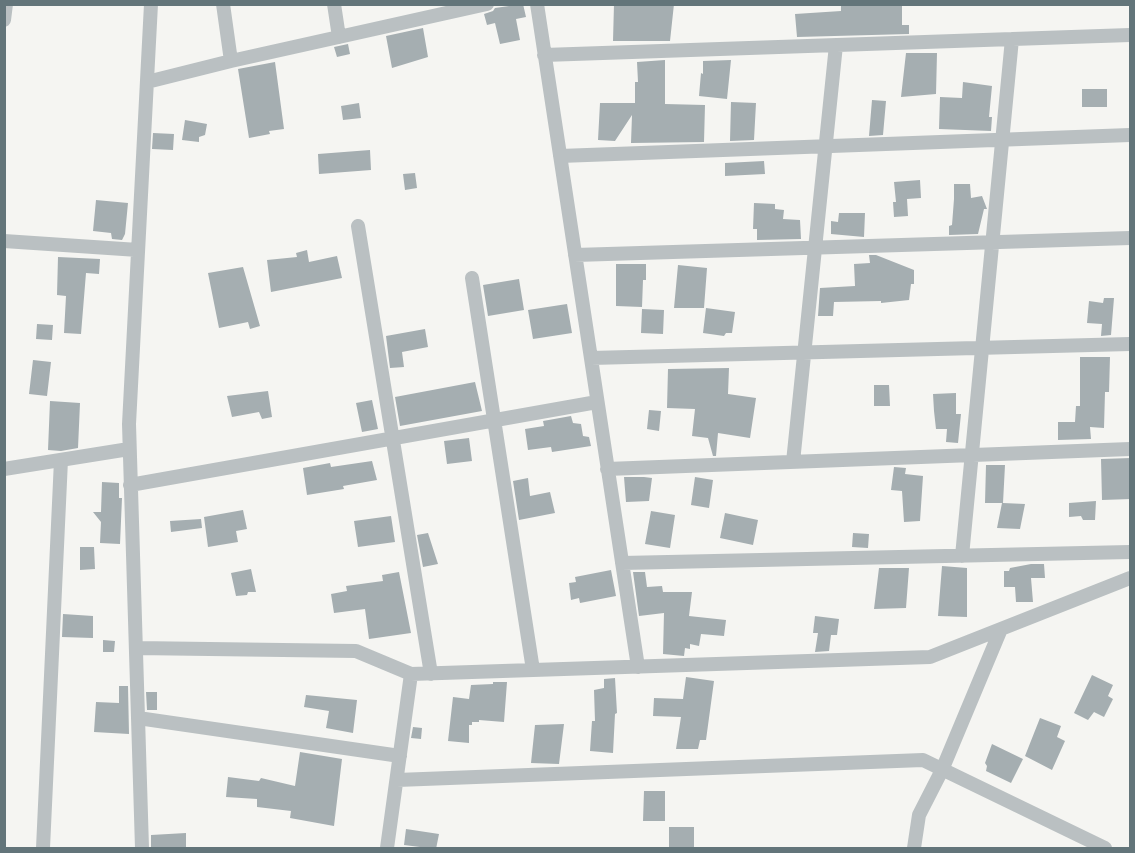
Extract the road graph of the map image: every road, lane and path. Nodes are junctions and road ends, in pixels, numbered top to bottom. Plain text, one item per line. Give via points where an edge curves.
1 (6, 4) edge
2 (151, 4) edge
3 (223, 4) edge
4 (334, 4) edge
5 (487, 4) edge
6 (537, 4) edge
7 (433, 10) edge
8 (4, 20) edge
9 (1131, 35) edge
10 (339, 37) junction
11 (1012, 39) junction
12 (836, 45) junction
13 (544, 55) junction
14 (231, 61) junction
15 (147, 82) junction
16 (1131, 135) edge
17 (1002, 140) junction
18 (825, 146) junction
19 (560, 156) junction
20 (358, 226) dead end
21 (1131, 238) edge
22 (4, 241) edge
23 (992, 243) junction
24 (815, 248) junction
25 (138, 250) junction
26 (575, 255) junction
27 (472, 278) dead end
28 (1131, 344) edge
29 (982, 348) junction
30 (805, 353) junction
31 (591, 358) junction
32 (597, 402) junction
33 (494, 420) junction
34 (392, 438) junction
35 (129, 449) junction
36 (1131, 449) edge
37 (972, 455) junction
38 (61, 460) junction
39 (793, 462) junction
40 (4, 469) edge
41 (608, 469) junction
42 (130, 485) junction
43 (1131, 552) edge
44 (962, 556) junction
45 (622, 563) junction
46 (1131, 578) edge
47 (1001, 629) junction
48 (136, 648) junction
49 (638, 667) junction
50 (534, 670) junction
51 (411, 674) junction
52 (431, 674) junction
53 (138, 718) junction
54 (400, 756) junction
55 (942, 770) junction
56 (396, 780) junction
57 (43, 849) edge
58 (142, 849) edge
59 (387, 849) edge
60 (914, 849) edge
61 (1105, 849) edge

1 - 8 street
2 - 15 street
3 - 14 street
4 - 10 street
5 - 7 street
6 - 13 street
7 - 10 street
9 - 11 street
10 - 14 street
11 - 12 street
11 - 17 street
12 - 13 street
12 - 18 street
13 - 19 street
14 - 15 street
15 - 25 street
16 - 17 street
17 - 18 street
17 - 23 street
18 - 19 street
18 - 24 street
19 - 26 street
20 - 34 street
21 - 23 street
22 - 25 street
23 - 24 street
23 - 29 street
24 - 26 street
24 - 30 street
25 - 35 street
26 - 31 street
27 - 33 street
28 - 29 street
29 - 30 street
29 - 37 street
30 - 31 street
30 - 39 street
31 - 32 street
32 - 33 street
32 - 41 street
33 - 34 street
33 - 50 street
34 - 42 street
34 - 52 street
35 - 38 street
35 - 42 street
36 - 37 street
37 - 39 street
37 - 44 street
38 - 40 street
38 - 57 street
39 - 41 street
41 - 45 street
42 - 48 street
43 - 44 street
44 - 45 street
45 - 49 street
46 - 47 street
47 - 49 street via 930,657
47 - 55 street
48 - 51 street via 356,651
48 - 53 street
49 - 50 street
50 - 52 street
51 - 52 street
51 - 54 street
53 - 54 street
53 - 58 street
54 - 56 street
55 - 56 street via 923,760
55 - 60 street via 919,815
55 - 61 street
56 - 59 street

